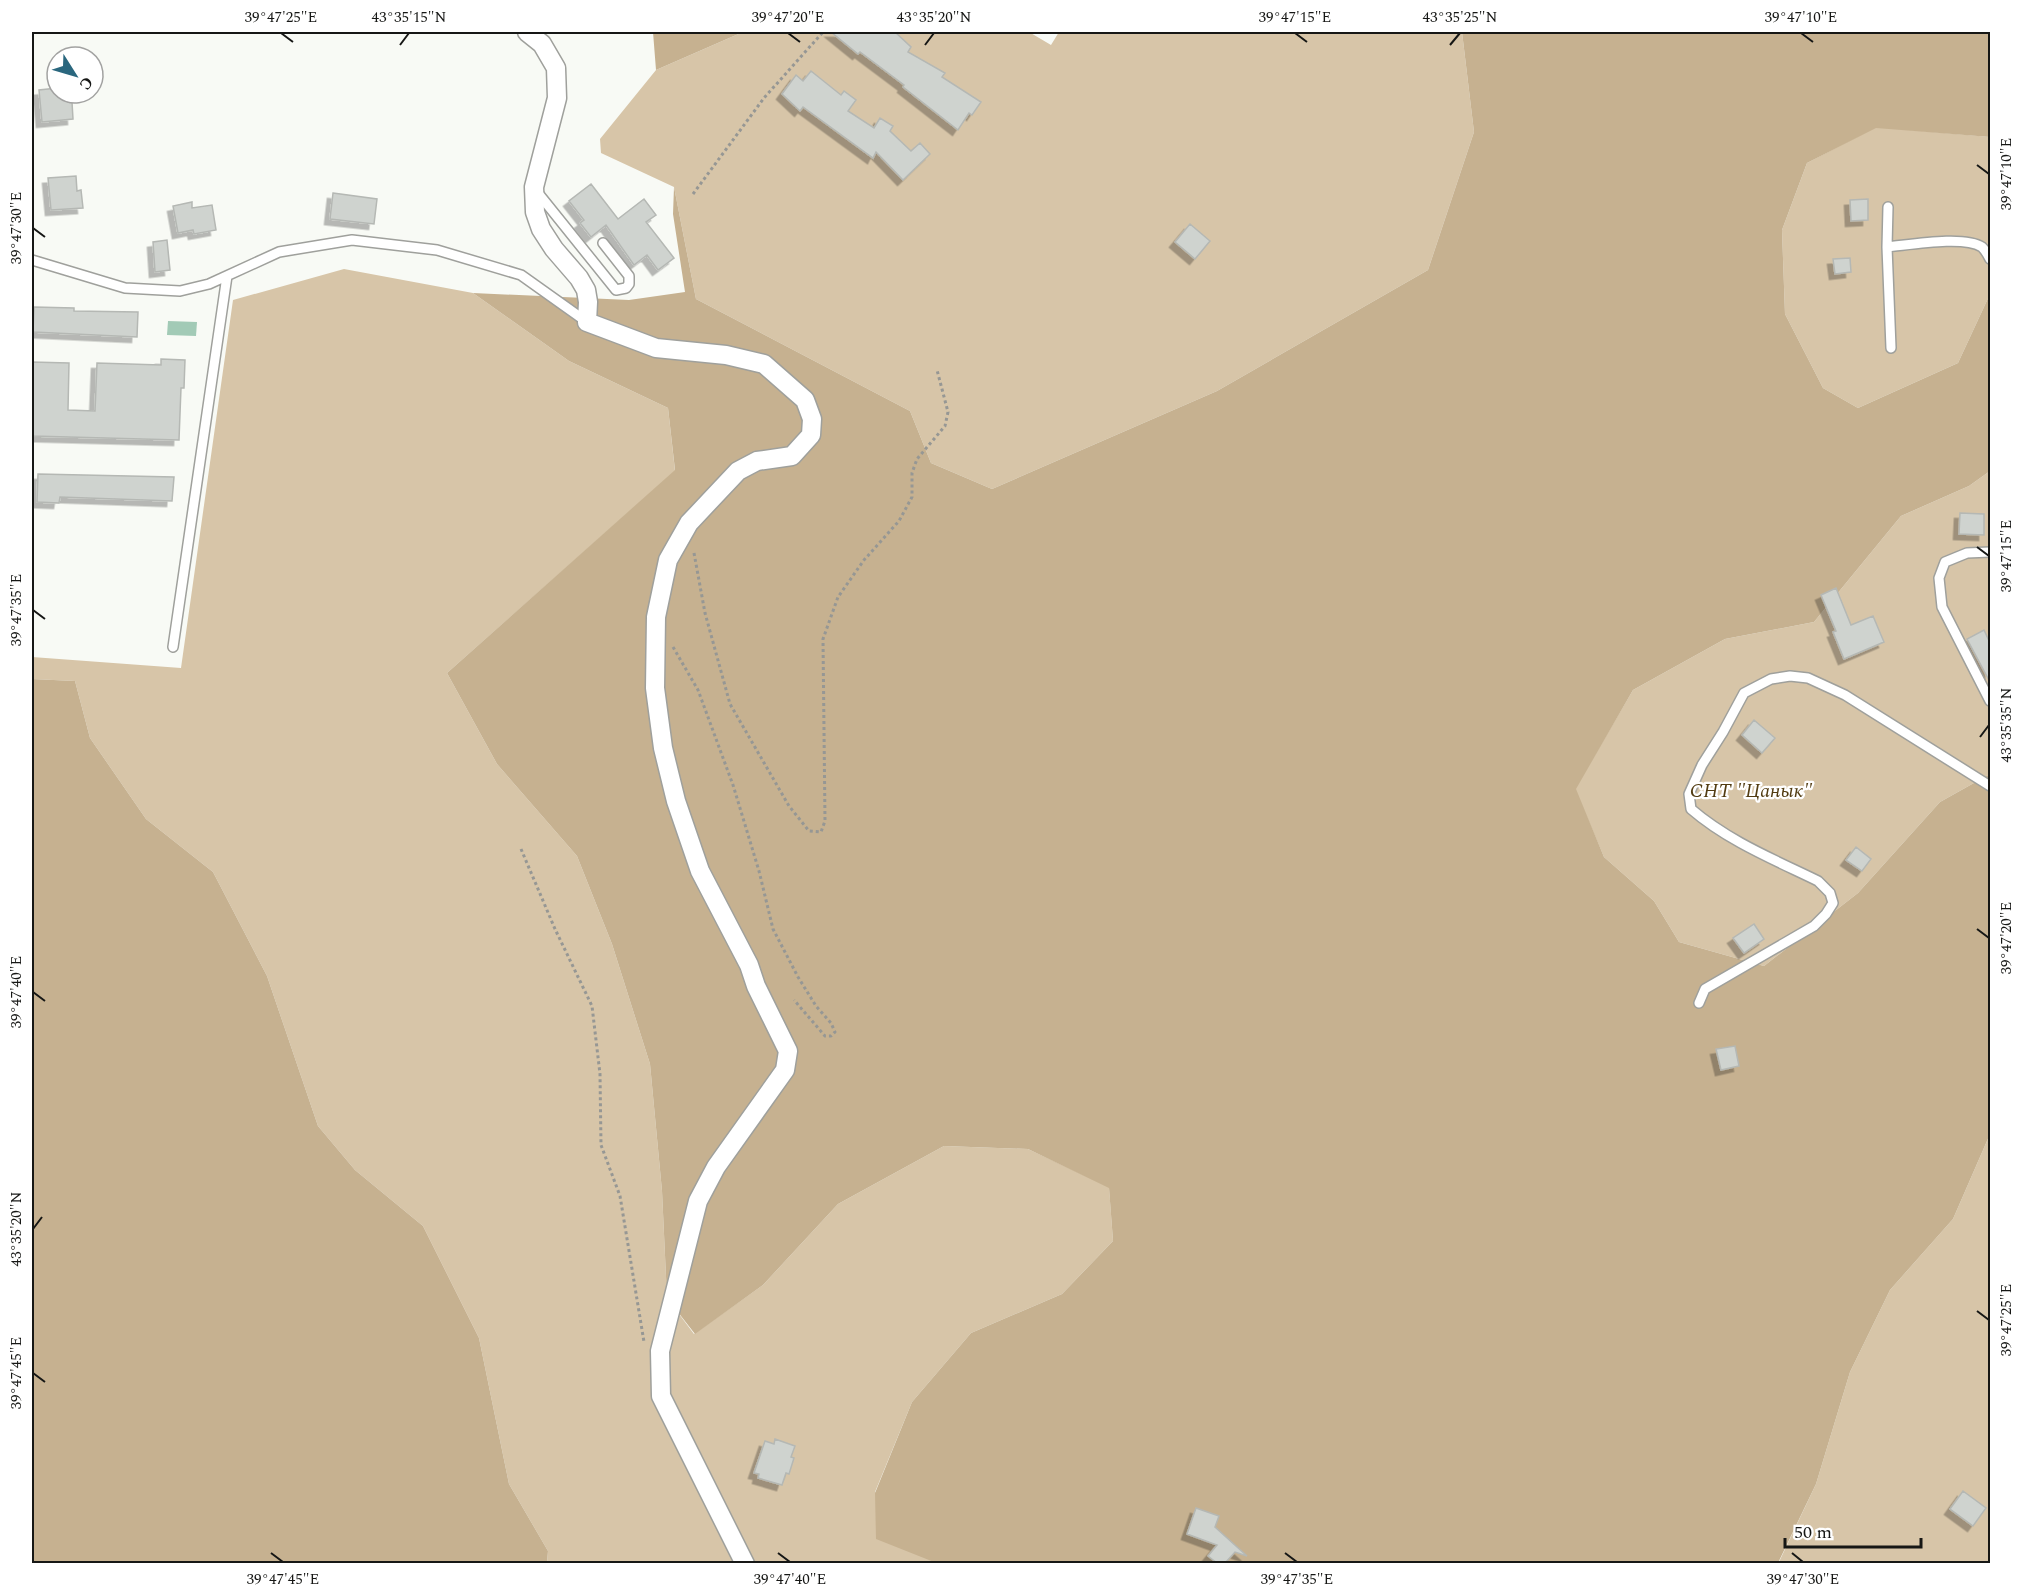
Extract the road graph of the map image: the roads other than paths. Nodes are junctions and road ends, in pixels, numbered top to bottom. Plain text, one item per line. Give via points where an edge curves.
1 (527, 32) edge
2 (534, 187) junction
3 (1888, 207) dead end
4 (603, 243) dead end
5 (1887, 247) junction
6 (1990, 259) edge
7 (32, 261) edge
8 (226, 276) junction
9 (587, 322) junction
10 (1891, 348) dead end
11 (1990, 552) edge
12 (173, 647) dead end
13 (1990, 701) edge
14 (1990, 786) edge
15 (1699, 1003) dead end
16 (745, 1563) edge

1 - 2 street via 542,44 556,68 557,98
2 - 4 lane via 616,290 626,288 629,276
2 - 9 street via 535,212 541,230 586,290
3 - 5 lane
5 - 6 lane via 1968,242 1983,248
5 - 10 lane
7 - 8 lane via 125,288 180,291
8 - 9 lane via 279,252 352,240 437,250 521,275
8 - 12 lane
9 - 16 street via 656,348 726,355 764,364 805,400 812,419 811,435 792,456 756,461 738,471 689,523 668,560 656,617 655,688 663,748 676,801 700,871 788,1051 785,1070 716,1167 698,1201 660,1351 661,1396
11 - 13 lane via 1967,553 1946,562 1939,579 1942,607
14 - 15 lane via 1845,695 1808,678 1771,679 1744,693 1702,765 1689,794 1691,809 1729,837 1818,881 1830,893 1833,903 1814,926 1705,989

